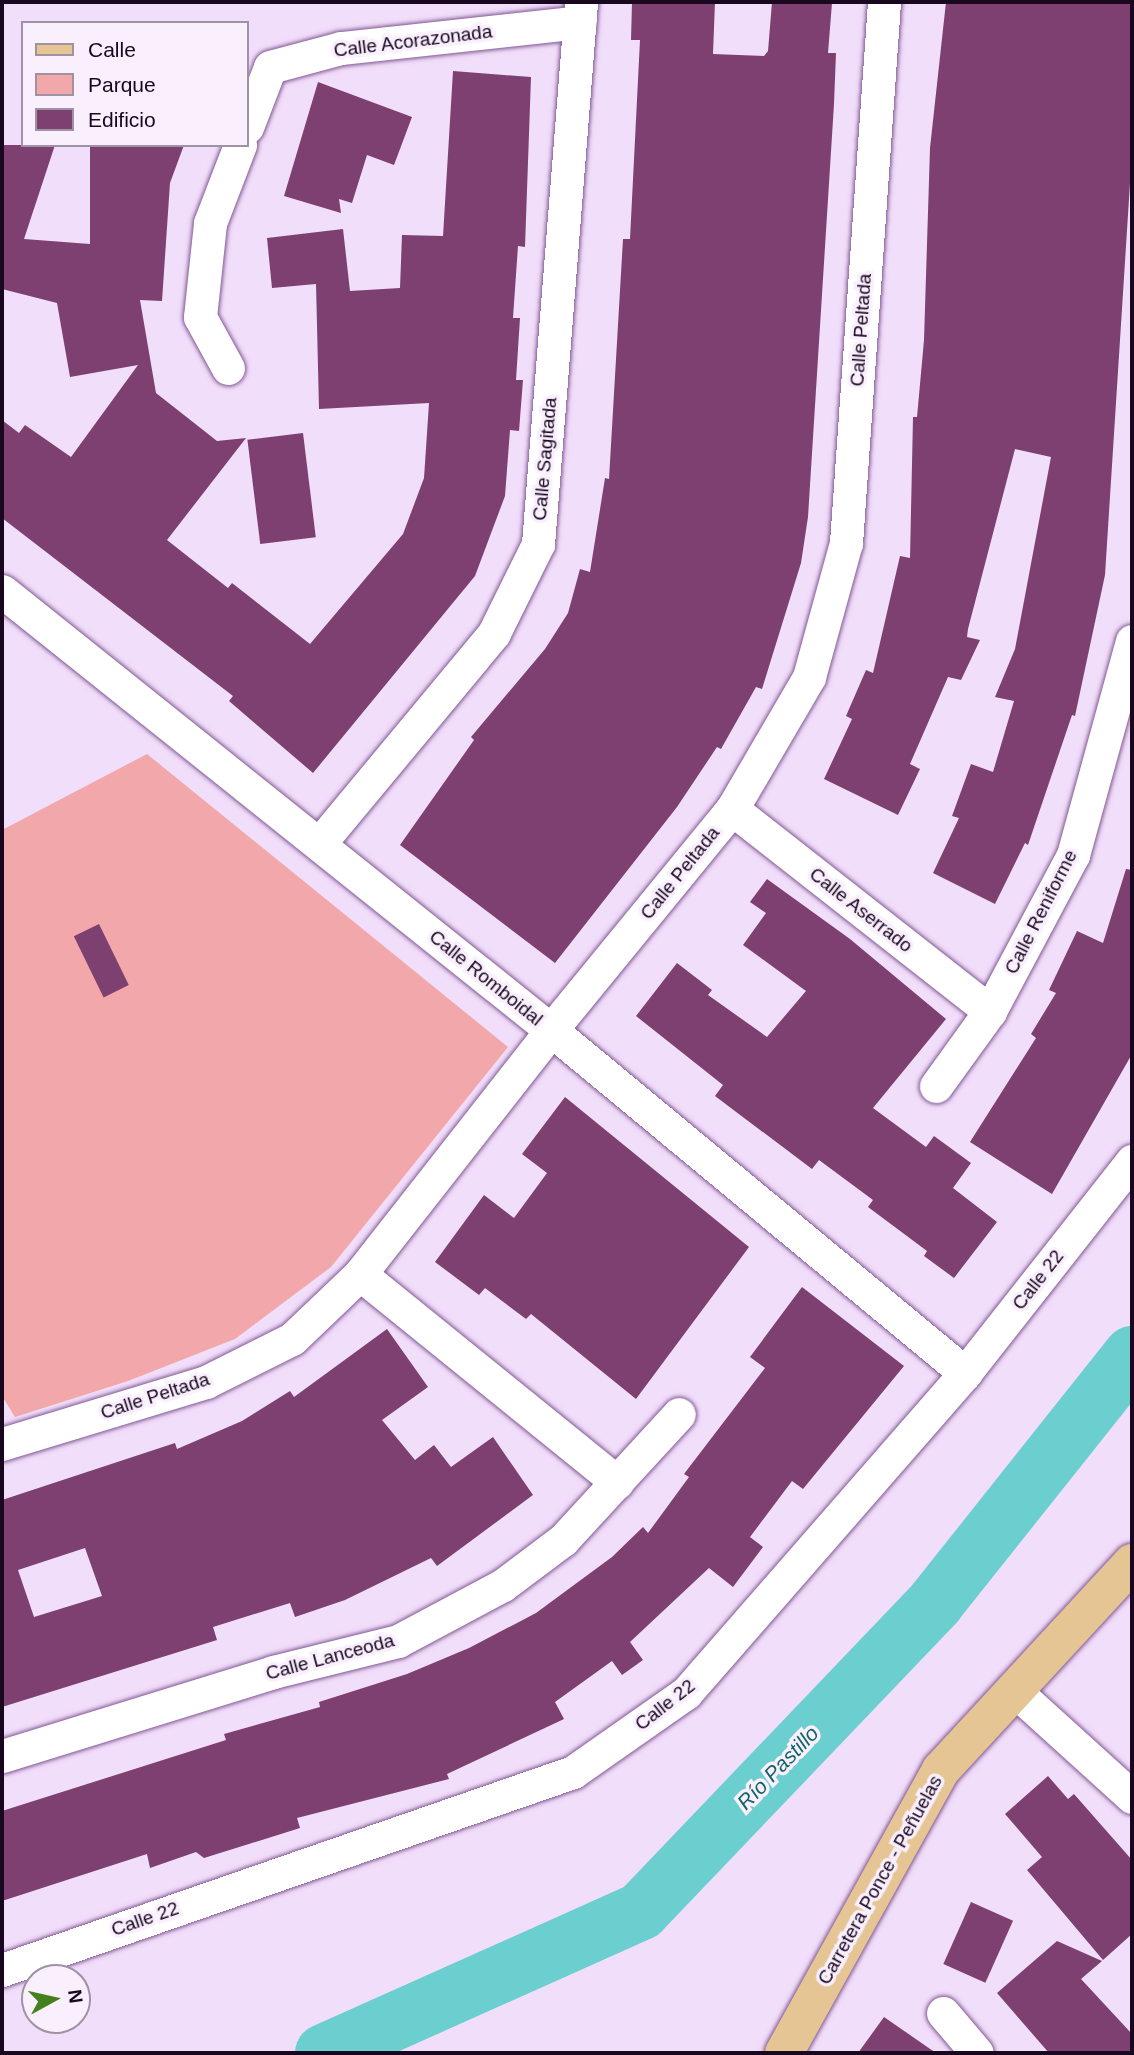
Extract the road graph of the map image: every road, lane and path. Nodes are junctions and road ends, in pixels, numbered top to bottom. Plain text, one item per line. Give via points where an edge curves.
1 (884, 2) edge
2 (581, 12) edge
3 (248, 124) edge
4 (239, 147) edge
5 (228, 368) dead end
6 (2, 591) edge
7 (1132, 641) edge
8 (732, 809) junction
9 (319, 844) junction
10 (990, 1011) junction
11 (551, 1030) junction
12 (936, 1086) dead end
13 (1132, 1161) edge
14 (360, 1274) junction
15 (965, 1373) junction
16 (679, 1414) dead end
17 (2, 1444) edge
18 (617, 1482) junction
19 (1132, 1563) edge
20 (1013, 1689) junction
21 (2, 1756) edge
22 (1132, 1797) edge
23 (2, 1970) edge
24 (943, 2013) dead end
25 (784, 2053) edge
26 (978, 2053) edge

1 - 8 street, Calle Peltada via 846,543 809,677
2 - 3 street, Calle Acorazonada via 341,48 270,67
2 - 9 street, Calle Sagitada via 538,544 494,633
4 - 5 street via 210,223 200,317
6 - 9 street, Calle Romboidal
7 - 10 street, Calle Reniforme via 1073,855
8 - 10 street, Calle Aserrado
8 - 11 street, Calle Peltada
9 - 11 street, Calle Romboidal
10 - 12 street, Calle Reniforme
11 - 14 street, Calle Peltada
11 - 15 street, Calle Romboidal
13 - 15 street, Calle 22
14 - 17 street, Calle Peltada via 292,1339 206,1382
14 - 18 street
15 - 23 street, Calle 22 via 686,1693 573,1772
16 - 18 street, Calle Lanceoda
18 - 21 street, Calle Lanceoda via 563,1540 503,1585 398,1641 273,1672
19 - 20 main road, Carretera Ponce - Peñuelas
20 - 22 street
20 - 25 main road, Carretera Ponce - Peñuelas via 941,1770
24 - 26 street

